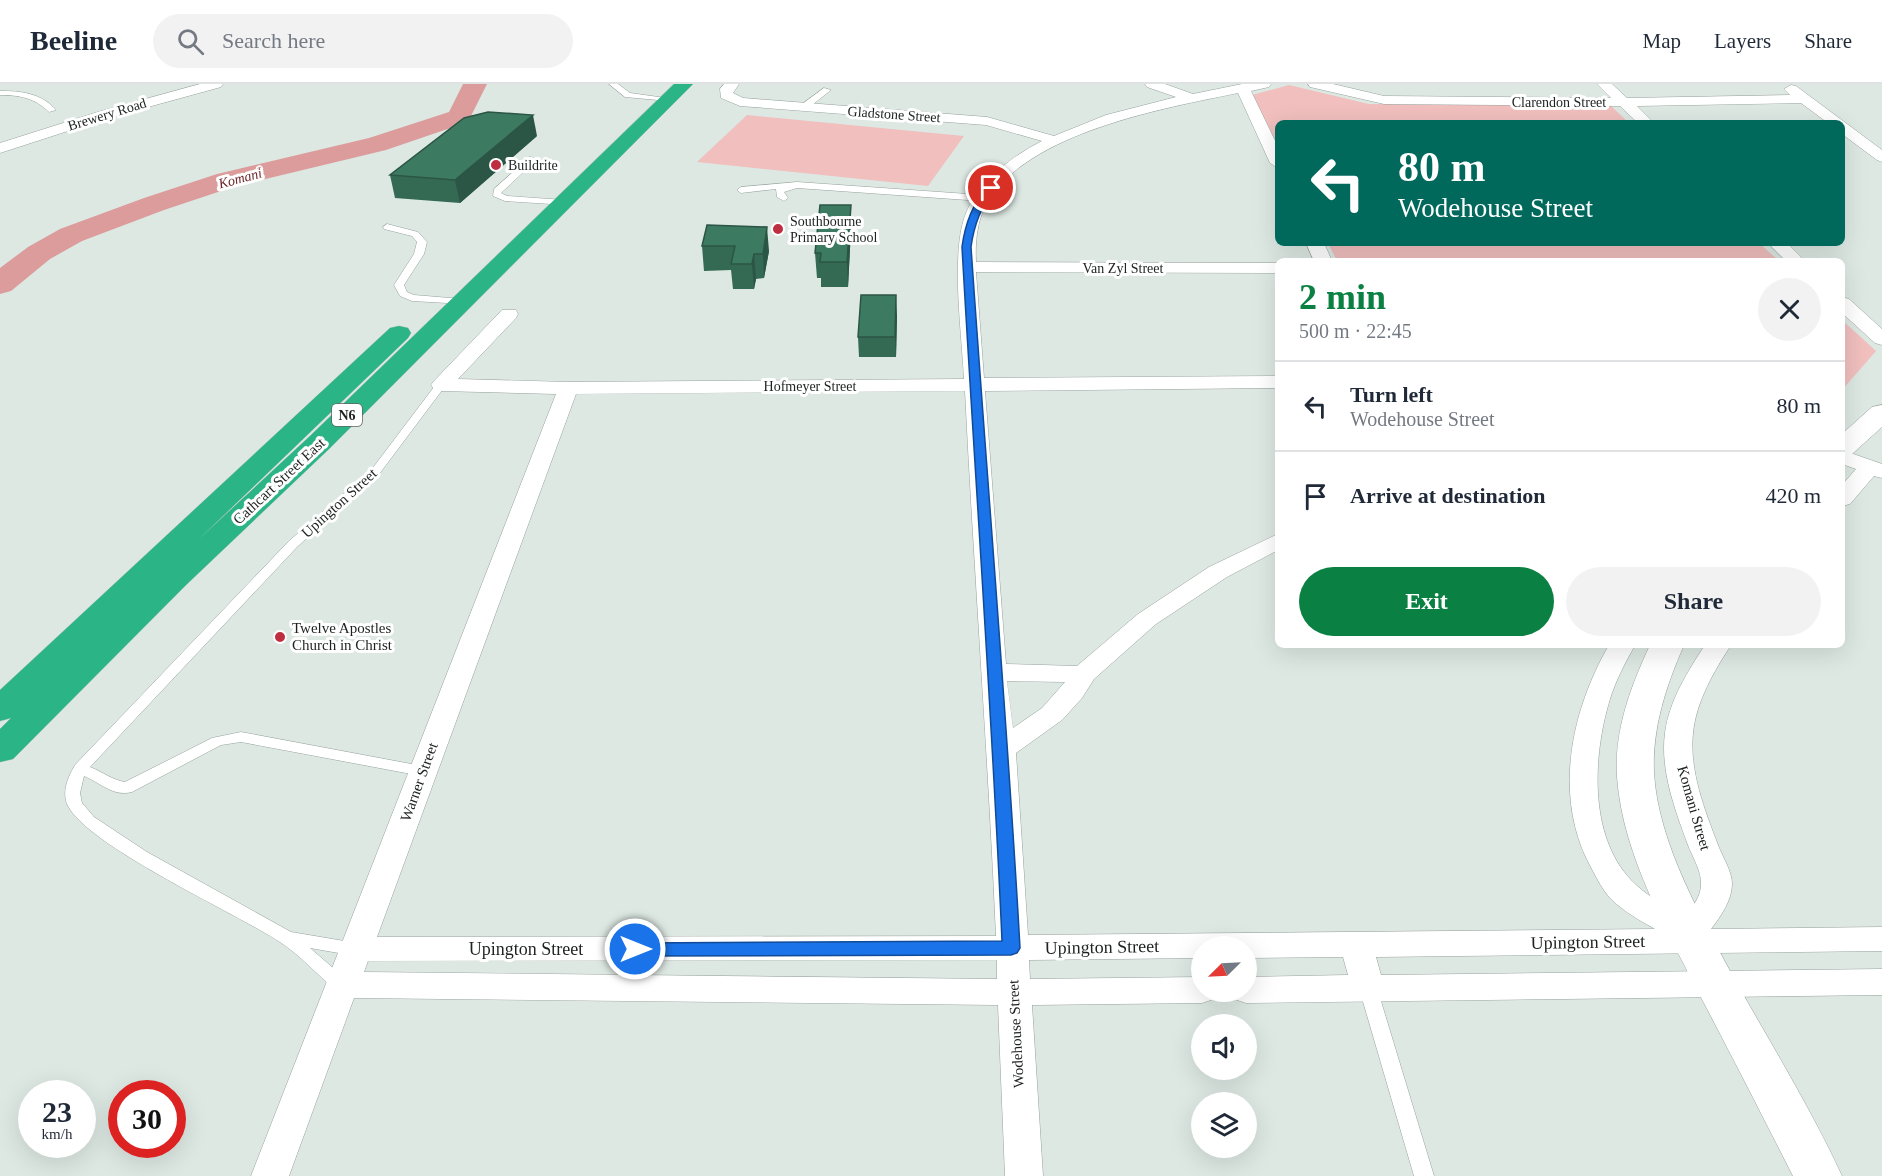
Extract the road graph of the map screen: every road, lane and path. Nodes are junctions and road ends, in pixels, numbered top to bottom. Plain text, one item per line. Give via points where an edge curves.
1 (216, 84) edge
2 (732, 84) edge
3 (1151, 84) edge
4 (1315, 84) edge
5 (1604, 84) edge
6 (1784, 84) edge
7 (618, 86) edge
8 (1253, 86) edge
9 (827, 90) dead end
10 (665, 91) edge
11 (0, 93) edge
12 (1194, 99) junction
13 (1804, 99) junction
14 (1624, 102) junction
15 (804, 107) junction
16 (52, 110) dead end
17 (1142, 110) junction
18 (1644, 120) edge
19 (1833, 120) edge
20 (1845, 129) edge
21 (1053, 140) junction
22 (0, 148) edge
23 (1275, 154) edge
24 (1882, 157) edge
25 (533, 159) dead end
26 (797, 185) junction
27 (741, 190) dead end
28 (784, 198) dead end
29 (982, 198) junction
30 (537, 201) junction
31 (564, 203) junction
32 (387, 226) dead end
33 (1780, 246) edge
34 (1793, 258) edge
35 (967, 267) junction
36 (1275, 268) edge
37 (434, 300) junction
38 (462, 302) junction
39 (1845, 306) edge
40 (509, 314) dead end
41 (1882, 339) edge
42 (1275, 382) edge
43 (976, 385) junction
44 (441, 386) junction
45 (568, 387) junction
46 (1882, 413) edge
47 (1845, 445) edge
48 (1845, 458) edge
49 (1876, 469) edge
50 (1845, 496) edge
51 (1275, 542) edge
52 (1620, 648) edge
53 (1666, 648) edge
54 (1716, 648) edge
55 (993, 672) junction
56 (1083, 674) junction
57 (2, 734) edge
58 (1002, 750) junction
59 (80, 769) junction
60 (422, 771) junction
61 (1690, 936) junction
62 (288, 938) junction
63 (1882, 939) edge
64 (1356, 944) junction
65 (1011, 948) junction
66 (356, 949) junction
67 (659, 949) junction
68 (1714, 982) junction
69 (1882, 982) edge
70 (341, 985) junction
71 (1368, 988) junction
72 (652, 990) junction
73 (1191, 990) edge
74 (1257, 990) edge
75 (1013, 992) junction
76 (270, 1176) edge
77 (1024, 1176) edge
78 (1424, 1176) edge
79 (1818, 1176) edge

1 - 22 street, Brewery Road
2 - 15 street, Gladstone Street via 726,93 734,99
3 - 12 street
3 - 17 street
4 - 14 street, Clarendon Street via 1384,100
5 - 14 street
6 - 13 street
7 - 10 lane via 628,95
8 - 12 street, Wodehouse Street
8 - 23 street
9 - 15 lane
10 - 30 highway, Cathcart Street East / N6
10 - 31 highway, Cathcart Street East / N6
11 - 16 lane via 32,95
12 - 17 street, Wodehouse Street
13 - 14 street, Clarendon Street
13 - 19 street
14 - 18 street
15 - 21 street, Gladstone Street via 987,121
17 - 21 street, Wodehouse Street
20 - 24 street
21 - 29 street, Wodehouse Street via 1014,166
25 - 30 lane via 495,193 505,198
26 - 27 lane
26 - 28 lane via 780,190
26 - 29 lane
29 - 35 street, Wodehouse Street via 970,225
30 - 31 lane
30 - 37 highway, Cathcart Street East / N6
31 - 38 highway, Cathcart Street East / N6
32 - 37 lane via 415,234 422,242 400,290 412,298
33 - 34 street
35 - 36 street, Van Zyl Street
35 - 43 street, Wodehouse Street
37 - 38 lane
37 - 57 highway, Cathcart Street East / N6
38 - 57 highway, Cathcart Street East / N6
39 - 41 street
40 - 44 street
42 - 43 street, Hofmeyer Street
43 - 45 street, Hofmeyer Street
43 - 55 street, Wodehouse Street
44 - 45 street, Hofmeyer Street
44 - 59 lane, Upington Street via 376,471 293,544
45 - 60 street, Warner Street
46 - 47 street
48 - 49 street
49 - 50 street
51 - 56 street via 1178,597
52 - 61 street via 1595,704 1585,750 1583,772 1591,831 1601,862 1614,882 1634,900
53 - 61 street via 1643,704 1638,793 1662,870
54 - 61 street, Komani Street via 1701,670 1679,734 1688,799 1718,891
55 - 56 street
55 - 58 street, Wodehouse Street
56 - 58 street via 1062,705
58 - 65 street, Wodehouse Street
59 - 60 lane via 109,785 127,788 217,741 241,737
59 - 62 lane, Upington Street via 72,793 88,821 141,856
60 - 66 street, Warner Street
61 - 63 street, Upington Street
61 - 64 street, Upington Street
61 - 68 street
62 - 66 lane, Upington Street
62 - 70 lane, Upington Street
64 - 65 street, Upington Street
64 - 71 street
65 - 67 street, Upington Street
65 - 75 street, Wodehouse Street
66 - 67 street, Upington Street
66 - 70 street, Warner Street
67 - 72 street
68 - 69 street
68 - 71 street
68 - 79 street
70 - 72 street
70 - 76 street, Warner Street
71 - 74 street
71 - 78 lane
72 - 75 street
73 - 75 street
75 - 77 street, Wodehouse Street

